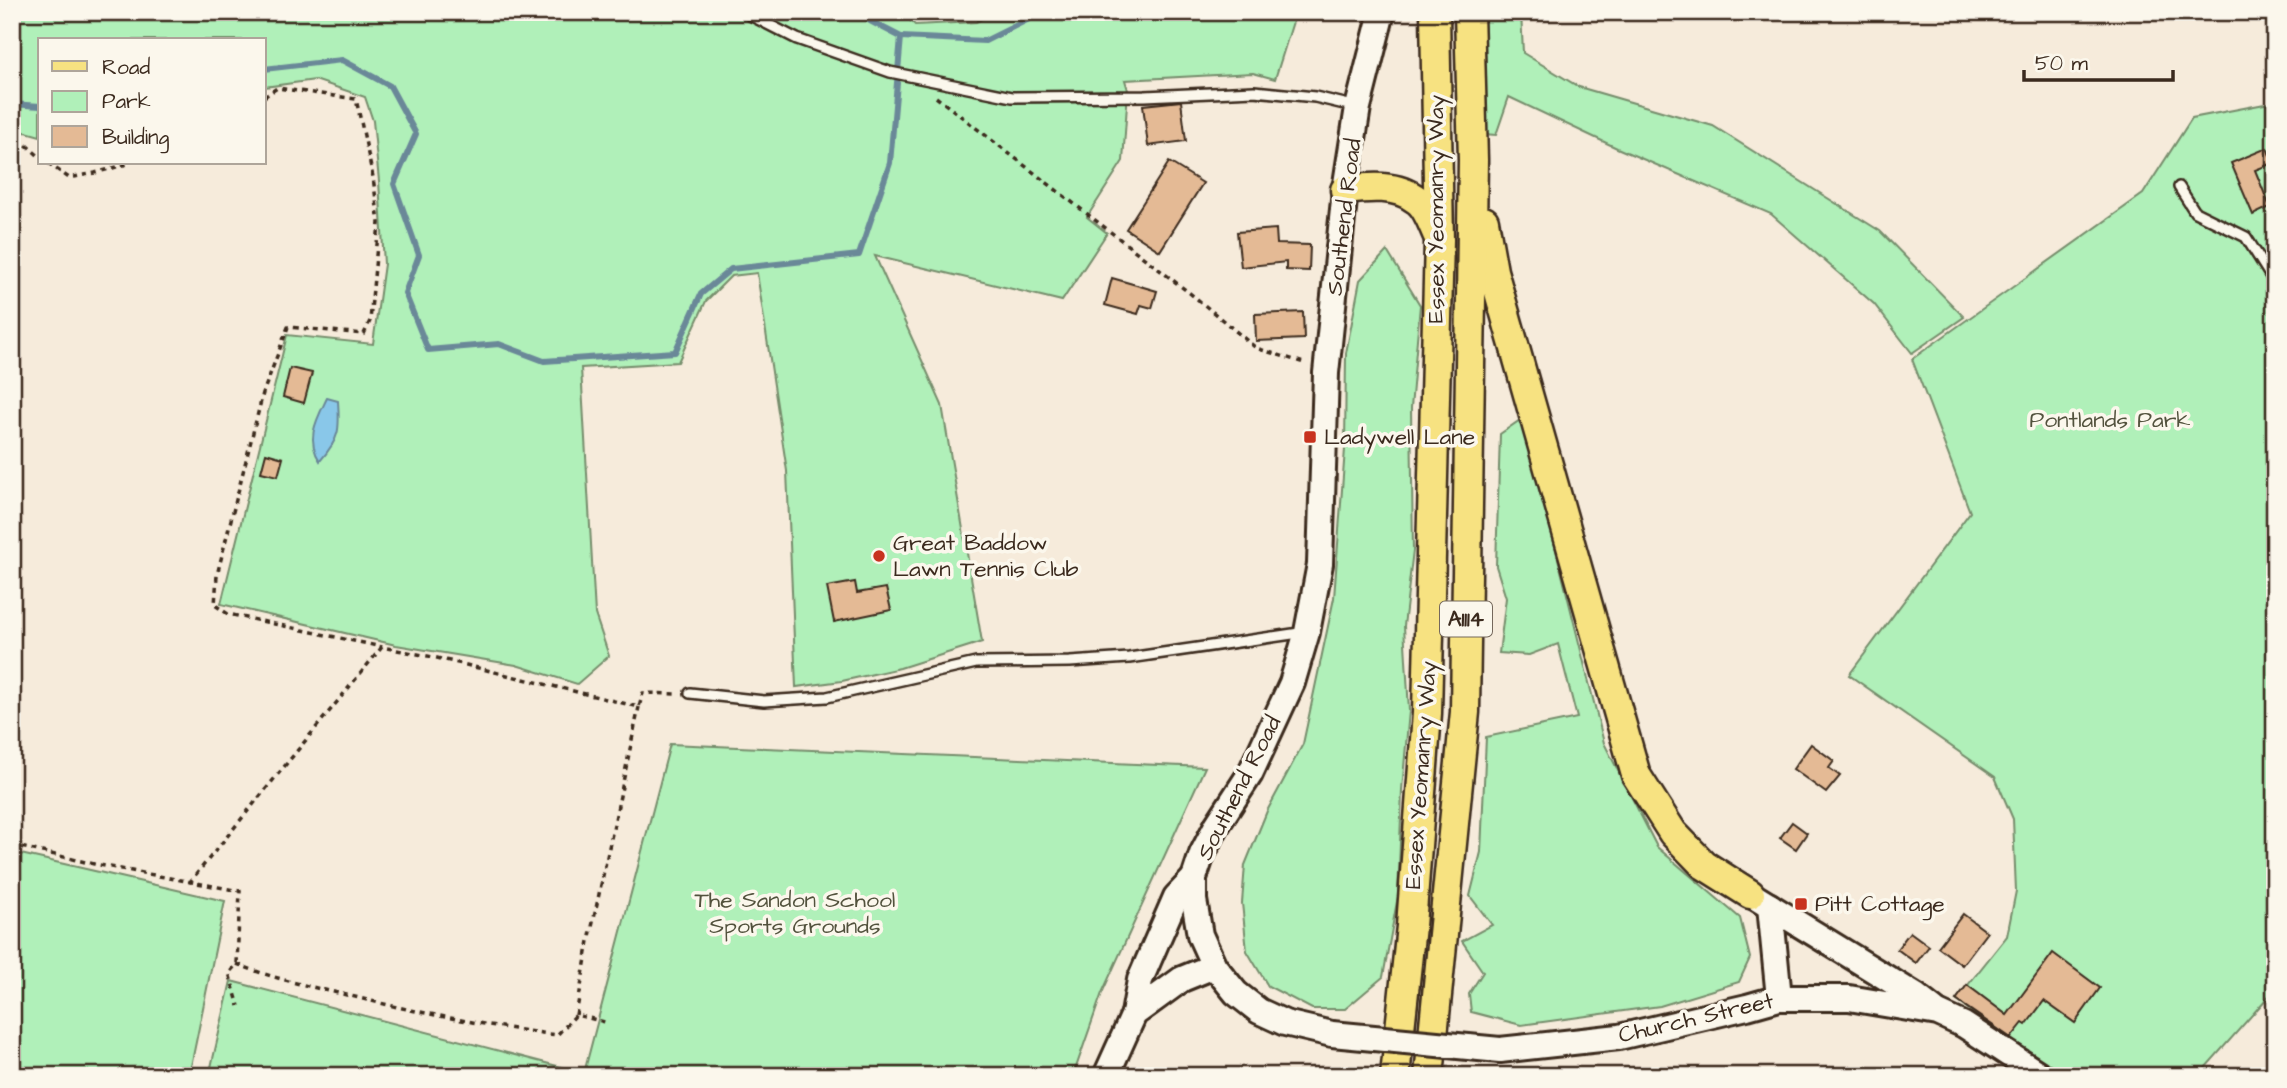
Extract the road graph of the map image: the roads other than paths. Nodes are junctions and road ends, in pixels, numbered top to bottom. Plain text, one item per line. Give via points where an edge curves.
1 (744, 12) edge
2 (1382, 12) edge
3 (1435, 12) edge
4 (1469, 12) edge
5 (1358, 107) junction
6 (1473, 160) junction
7 (2179, 187) dead end
8 (1345, 190) junction
9 (1439, 240) junction
10 (2275, 284) edge
11 (1307, 632) junction
12 (691, 694) road end
13 (1194, 878) junction
14 (1760, 900) junction
15 (1214, 966) junction
16 (1779, 998) junction
17 (1938, 1013) junction
18 (1134, 1014) junction
19 (1500, 1049) joint
20 (1106, 1076) edge
21 (1395, 1076) edge
22 (1429, 1076) edge
23 (2042, 1076) edge

1 - 5 lane via 797,38 884,69 1012,97 1254,91
2 - 5 street, Southend Road
3 - 9 main road, Essex Yeomanry Way / A1114
4 - 6 main road, A1114
5 - 8 street, Southend Road
6 - 14 main road via 1493,271 1636,775 1673,833 1704,865
6 - 22 main road, Essex Yeomanry Way / A1114 via 1465,712
7 - 10 lane via 2195,212 2246,237
8 - 9 main road via 1383,187 1418,200
8 - 11 street, Southend Road via 1326,370 1320,564
9 - 21 main road, Essex Yeomanry Way / A1114 via 1427,713
11 - 12 lane via 1129,658 976,663 827,697 764,701
11 - 13 street, Southend Road via 1292,683 1266,740 1217,825
13 - 15 street, Southend Road via 1200,934
13 - 18 street via 1176,897 1140,980
14 - 16 street
14 - 17 street
15 - 18 street via 1182,979
15 - 19 street, Southend Road, bridge via 1236,993 1285,1023 1332,1034
16 - 17 street, Church Street via 1849,998
16 - 19 street, Church Street via 1619,1037
17 - 23 street, Church Street
18 - 20 street

